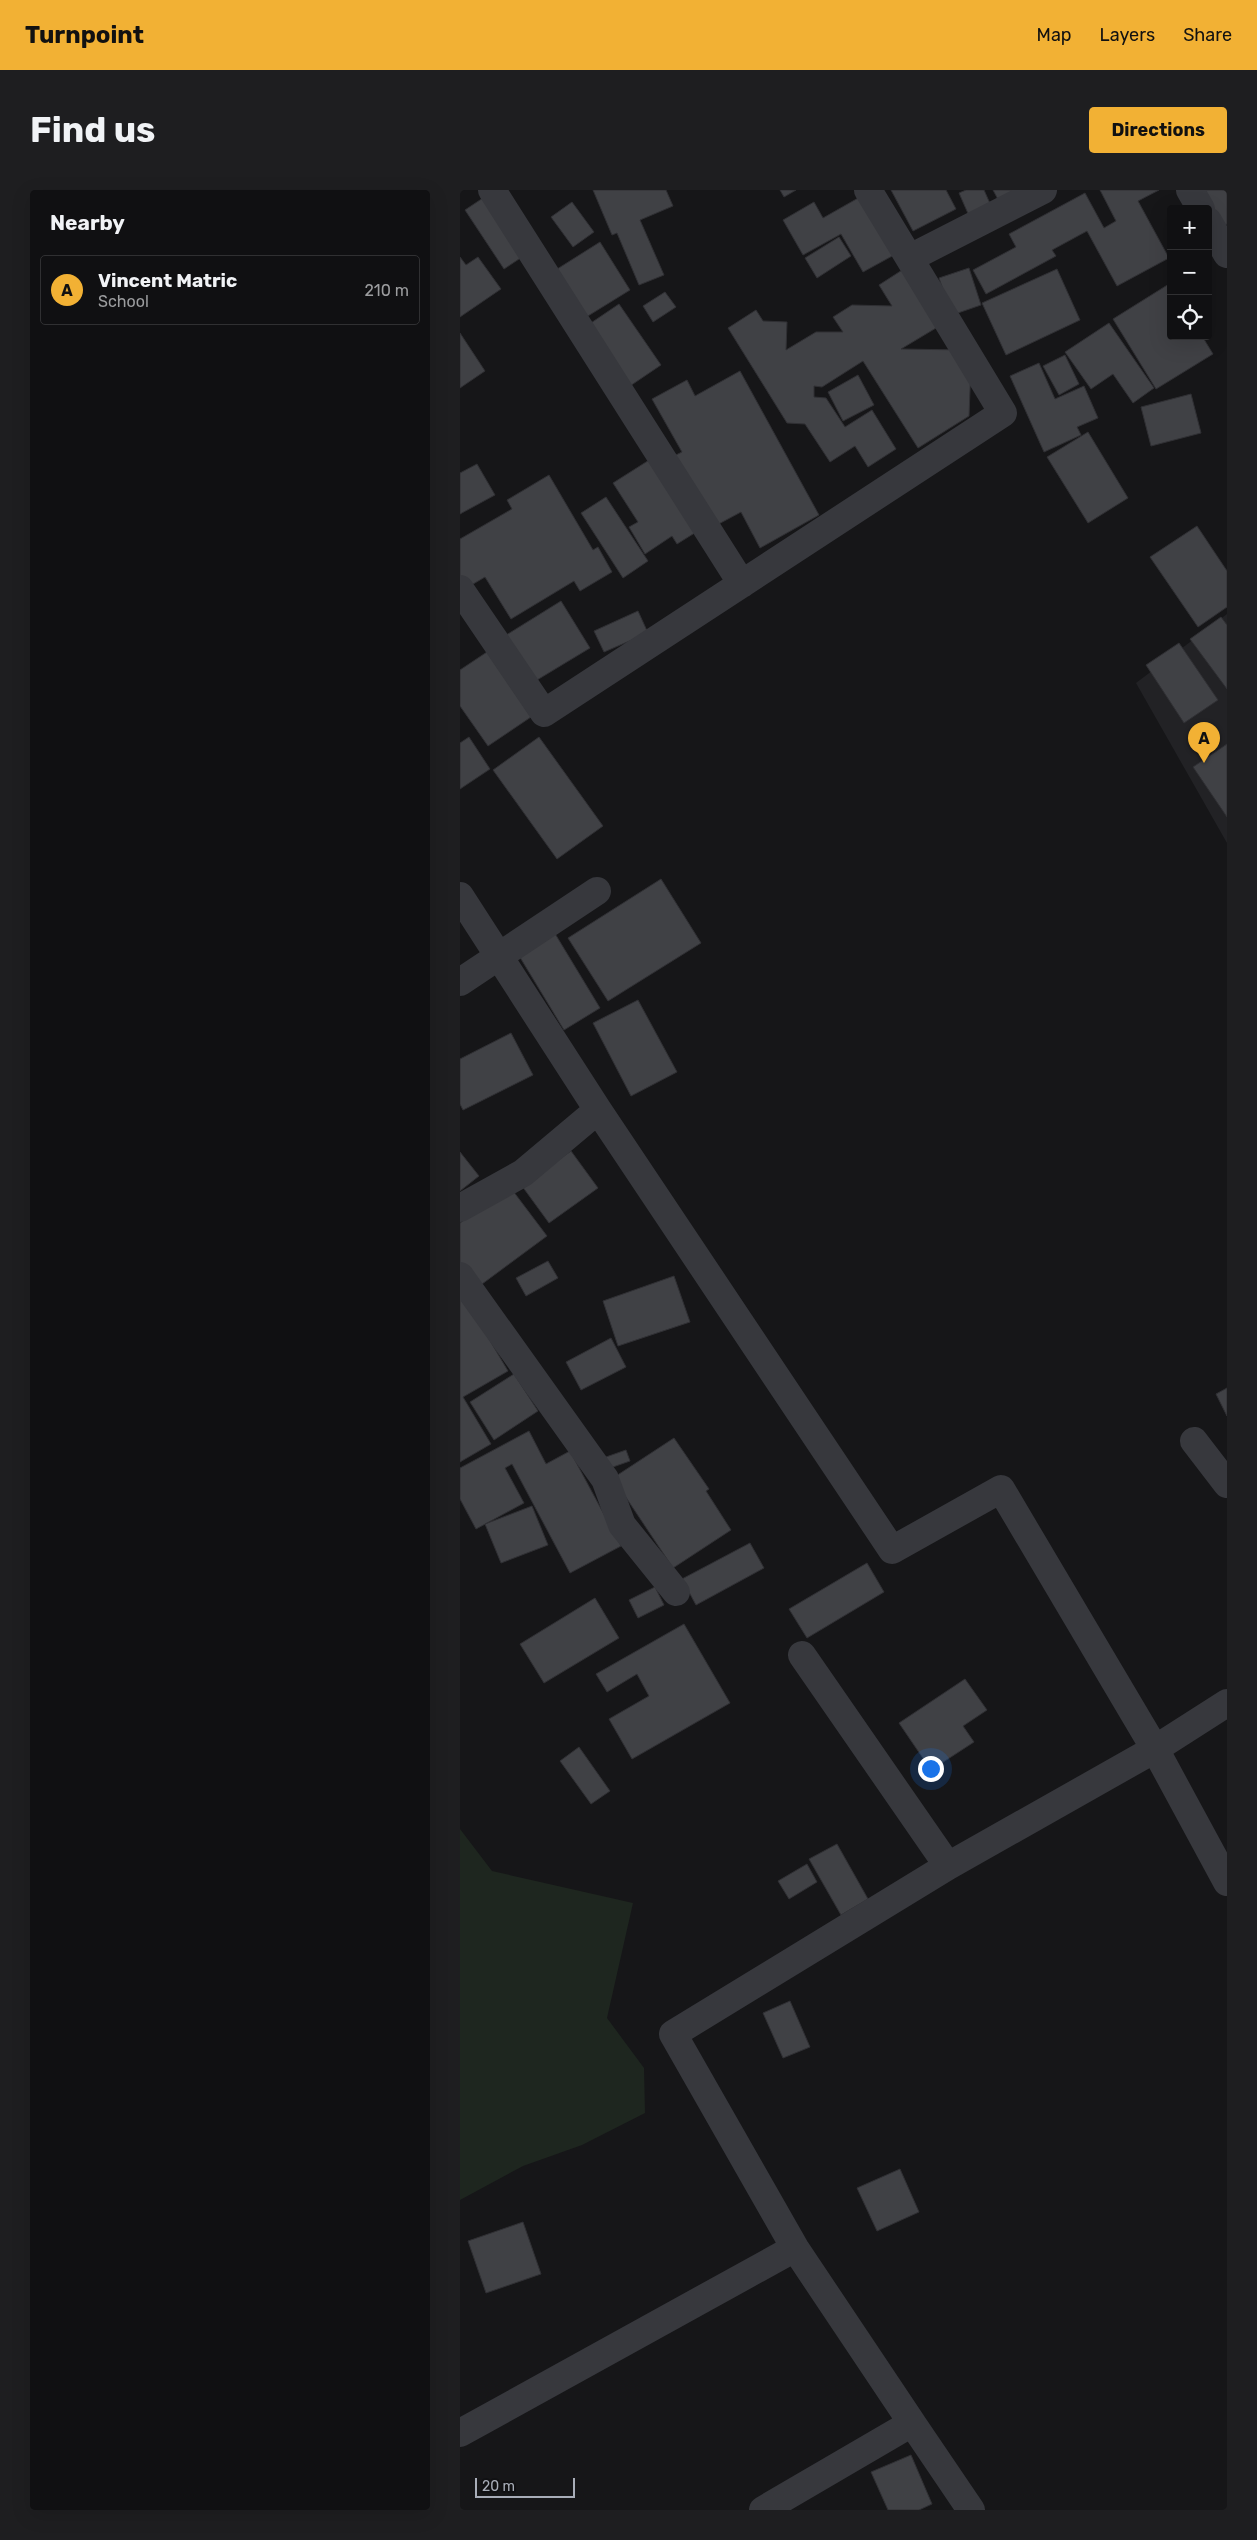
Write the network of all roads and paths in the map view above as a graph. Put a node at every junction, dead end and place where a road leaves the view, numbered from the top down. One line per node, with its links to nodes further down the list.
1 (492, 190): 9 (street)
2 (868, 190): 8 (street)
3 (1044, 190): 8 (street)
4 (1190, 190): 5 (street)
5 (1199, 205)
6 (1212, 228): 7 (street)
7 (1227, 254)
8 (910, 258): 9 (street)
9 (742, 584): 10 (street)
10 (460, 588)
11 (597, 891): 13 (street)
12 (460, 896): 13 (street)
13 (500, 956): 14 (street); 15 (street)
14 (460, 982)
15 (598, 1110): 16 (street); 23 (street)
16 (460, 1208)
17 (460, 1276): 20 (street)
18 (1194, 1441): 19 (street)
19 (1227, 1484)
20 (676, 1592)
21 (802, 1655): 24 (street)
22 (1227, 1703): 23 (street)
23 (1155, 1749): 24 (street); 25 (street)
24 (948, 1866): 26 (street)
25 (1227, 1882)
26 (795, 2248): 27 (street); 28 (street)
27 (912, 2423): 29 (street); 30 (street)
28 (460, 2433)
29 (763, 2510)
30 (971, 2510)

